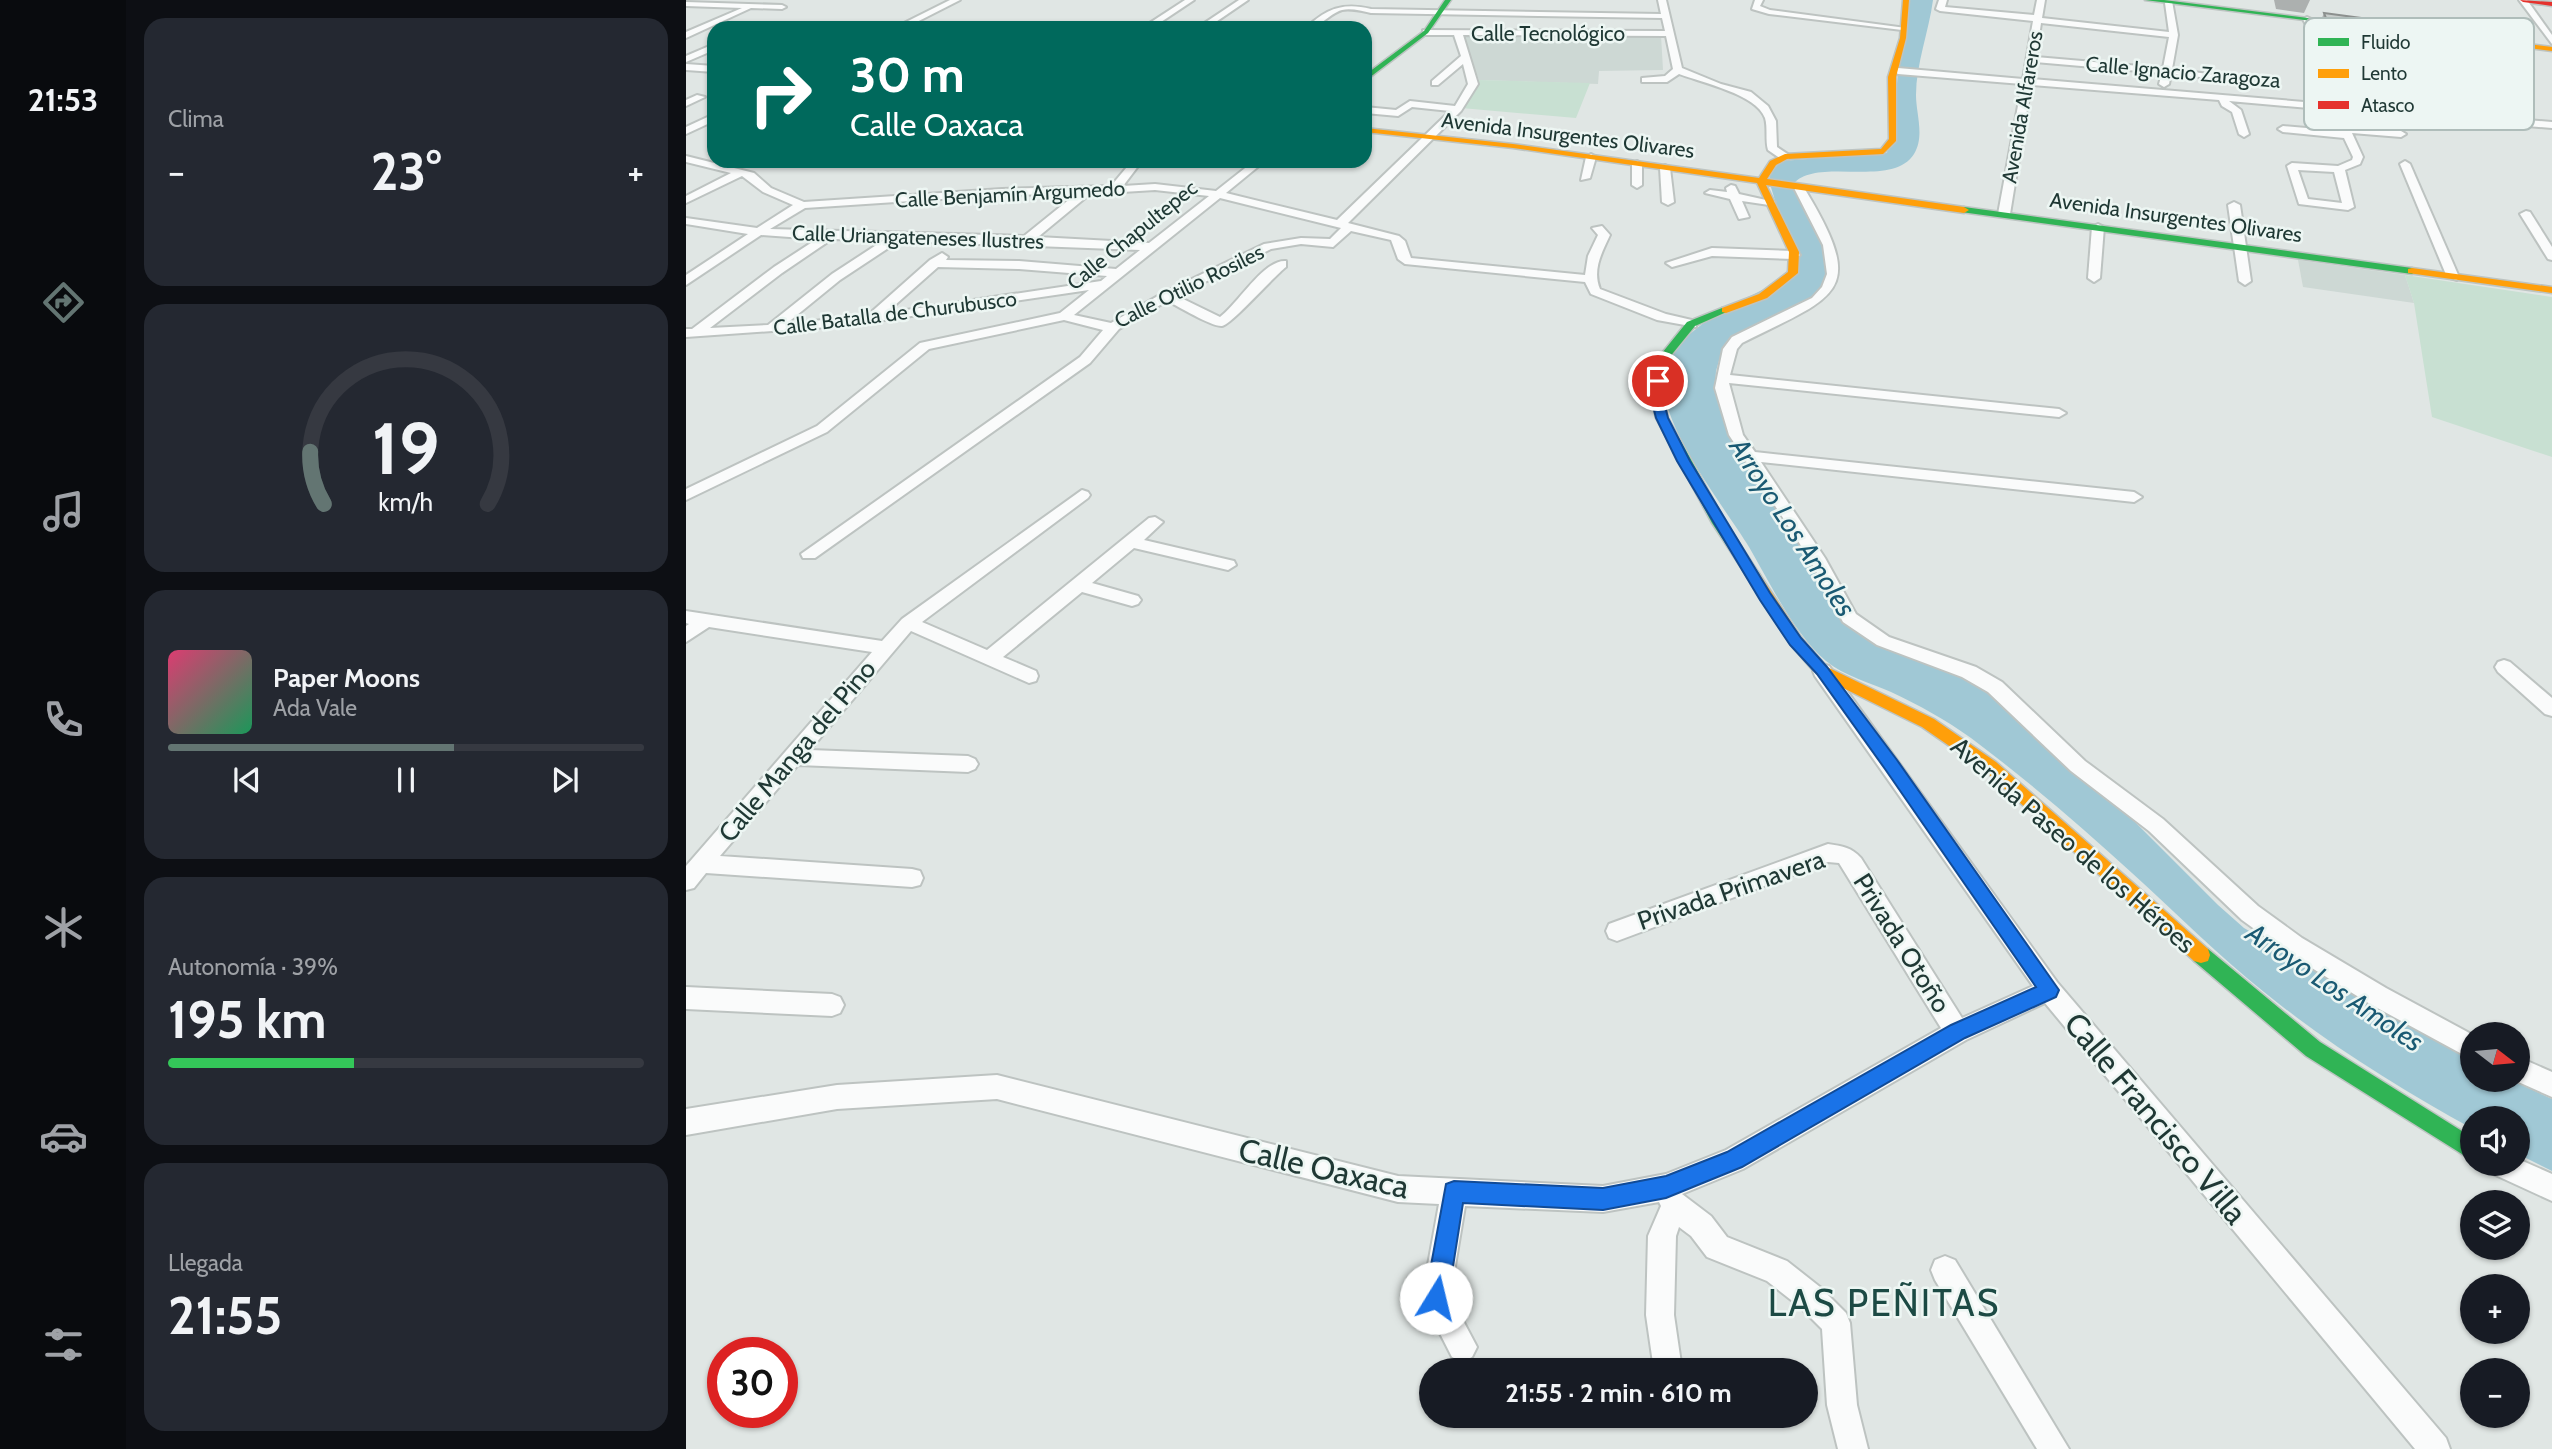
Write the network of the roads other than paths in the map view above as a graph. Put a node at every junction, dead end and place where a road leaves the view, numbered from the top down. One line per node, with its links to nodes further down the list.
1 (768, 0): 17 (street)
2 (956, 0): 26 (street)
3 (1190, 0): 27 (street)
4 (1244, 0): 28 (street)
5 (1662, 0): 21 (street)
6 (1759, 0): 32 (street)
7 (1906, 0): 32 (street)
8 (2041, 0): 23 (street, Avenida Alfareros)
9 (2148, 0): 11 (street)
10 (2523, 0): 15 (street); 39 (street)
11 (2169, 2): 16 (street); 38 (street)
12 (686, 4): 17 (street)
13 (1348, 4): 19 (street); 29 (street)
14 (1941, 4): 23 (street)
15 (2552, 4)
16 (2226, 5): 22 (street)
17 (753, 6): 18 (street); 25 (street)
18 (782, 7)
19 (1443, 7): 20 (street); 33 (street)
20 (1587, 11): 21 (street); 35 (street)
21 (1664, 16): 36 (street)
22 (2304, 18)
23 (2037, 19): 38 (street); 45 (street, Avenida Alfareros)
24 (696, 21): 30 (street)
25 (719, 21)
26 (912, 21)
27 (1157, 21)
28 (1212, 21)
29 (1321, 21)
30 (707, 22)
31 (707, 26): 37 (street)
32 (1902, 28): 49 (street)
33 (1426, 32): 34 (street, Calle Tecnológico); 51 (street)
34 (1458, 33): 35 (street, Calle Tecnológico); 43 (street)
35 (1578, 33): 36 (street, Calle Tecnológico)
36 (1671, 34): 48 (street)
37 (686, 35)
38 (2174, 35): 50 (street)
39 (2552, 41)
40 (2534, 47): 41 (street)
41 (2552, 49)
42 (707, 50): 44 (street)
43 (1465, 57): 55 (street); 61 (street)
44 (686, 59)
45 (2030, 59): 50 (street); 54 (street, Avenida Alfareros)
46 (686, 67): 47 (street)
47 (707, 68)
48 (1678, 70): 53 (street); 76 (street)
49 (1896, 71): 54 (street, Calle Ignacio Zaragoza); 76 (street)
50 (2167, 72): 52 (street); 56 (street)
51 (1372, 74)
52 (2210, 75)
53 (1645, 80)
54 (2028, 81): 56 (street, Calle Ignacio Zaragoza); 104 (street, Avenida Alfareros)
55 (1435, 83)
56 (2163, 92): 58 (street, Calle Ignacio Zaragoza)
57 (700, 96): 59 (street)
58 (2223, 97): 60 (street, Calle Ignacio Zaragoza); 71 (street)
59 (686, 103)
60 (2304, 104)
61 (1458, 109): 62 (street); 73 (street, Calle Otilio Rosiles)
62 (1372, 111)
63 (707, 120): 67 (street)
64 (2534, 123): 65 (street, Calle Ignacio Zaragoza)
65 (2552, 125)
66 (2304, 127): 74 (street)
67 (690, 129)
68 (2329, 130): 70 (street)
69 (1372, 131): 73 (street, Avenida Insurgentes Olivares)
70 (2348, 132): 72 (street); 87 (street)
71 (2244, 134)
72 (2401, 134)
73 (1429, 138): 75 (street, Avenida Insurgentes Olivares); 108 (street, Calle Otilio Rosiles)
74 (2288, 141)
75 (1591, 157): 80 (street, Avenida Insurgentes Olivares); 90 (street)
76 (1785, 157): 91 (street)
77 (686, 159): 78 (street, Calle Benjamín Argumedo)
78 (698, 161): 79 (street, Calle Benjamín Argumedo); 82 (street)
79 (707, 163)
80 (1637, 164): 86 (street, Avenida Insurgentes Olivares); 92 (street)
81 (2405, 164): 124 (street)
82 (686, 167)
83 (726, 168): 88 (street, Calle Benjamín Argumedo)
84 (1132, 168): 94 (street)
85 (1251, 168): 96 (street, Calle Chapultepec)
86 (1665, 168): 89 (street, Avenida Insurgentes Olivares); 100 (street)
87 (2339, 169): 87 (street)
88 (742, 172): 99 (street); 102 (street, Calle Benjamín Argumedo)
89 (1726, 177): 91 (street, Avenida Insurgentes Olivares); 98 (street)
90 (1586, 178)
91 (1763, 183): 93 (street, Avenida Insurgentes Olivares); 101 (street)
92 (1637, 185)
93 (1797, 188): 104 (street, Avenida Insurgentes Olivares); 138 (street)
94 (1115, 189): 95 (street, Calle Benjamín Argumedo); 96 (street, Calle Benjamín Argumedo)
95 (1087, 191): 102 (street, Calle Benjamín Argumedo); 115 (street)
96 (1218, 194): 108 (street, Calle Benjamín Argumedo); 117 (street, Calle Chapultepec)
97 (1710, 194): 98 (street)
98 (1735, 197): 101 (street); 106 (street)
99 (686, 200)
100 (1668, 202)
101 (1769, 202): 118 (street)
102 (803, 205): 111 (street)
103 (2234, 205): 116 (street)
104 (2004, 214): 109 (street, Avenida Insurgentes Olivares)
105 (2526, 214): 119 (street)
106 (1743, 217)
107 (686, 221): 111 (street, Calle Uriangateneses Ilustres)
108 (1345, 225): 126 (street, Calle Benjamín Argumedo); 131 (street, Calle Otilio Rosiles)
109 (2098, 227): 116 (street, Avenida Insurgentes Olivares); 125 (street)
110 (1598, 228): 126 (street)
111 (757, 232): 112 (street, Calle Uriangateneses Ilustres); 127 (street)
112 (829, 236): 113 (street, Calle Uriangateneses Ilustres); 137 (street)
113 (897, 237): 114 (street, Calle Uriangateneses Ilustres); 136 (street)
114 (964, 238): 115 (street, Calle Uriangateneses Ilustres); 120 (street)
115 (1027, 240): 117 (street, Calle Uriangateneses Ilustres)
116 (2239, 246): 124 (street, Avenida Insurgentes Olivares); 128 (street)
117 (1151, 247): 123 (street, Calle Chapultepec)
118 (1794, 256): 121 (street); 134 (street, Avenida Paseo de los Héroes)
119 (2552, 256)
120 (934, 263): 123 (street); 133 (street)
121 (1672, 263)
122 (1282, 264): 131 (street)
123 (1117, 274): 129 (street, Calle Chapultepec)
124 (2453, 276): 130 (street, Avenida Insurgentes Olivares)
125 (2094, 278)
126 (1590, 279): 134 (street)
127 (686, 281)
128 (2245, 281)
129 (1103, 284): 132 (street, Calle Chapultepec); 133 (street, Calle Batalla de Churubusco)
130 (2552, 290)
131 (1167, 296): 135 (street, Calle Otilio Rosiles)
132 (1064, 316): 135 (street, Calle Otilio Rosiles); 141 (street)
133 (873, 318): 136 (street, Calle Batalla de Churubusco)
134 (1691, 324): 157 (street, Avenida Paseo de los Héroes)
135 (1114, 326): 146 (street)
136 (770, 329): 137 (street, Calle Batalla de Churubusco)
137 (690, 333)
138 (1723, 378): 139 (street); 140 (street)
139 (2059, 413)
140 (1750, 456): 143 (street); 171 (street)
141 (686, 495)
142 (1082, 495): 152 (street, Calle Manga del Pino)
143 (2134, 497)
144 (1155, 522): 145 (street)
145 (1131, 542): 147 (street); 148 (street)
146 (809, 554)
147 (1228, 565)
148 (1079, 585): 149 (street); 155 (street)
149 (1132, 600)
150 (686, 617): 151 (street)
151 (705, 620): 153 (street); 154 (street)
152 (908, 623): 154 (street, Calle Manga del Pino); 155 (street)
153 (686, 636)
154 (885, 648): 160 (street, Calle Manga del Pino)
155 (989, 659): 158 (street)
156 (2504, 667): 159 (street)
157 (1822, 671): 167 (street, Calle Francisco Villa); 175 (street, Avenida Paseo de los Héroes)
158 (1029, 676)
159 (2552, 709)
160 (792, 757): 161 (street); 163 (street, Calle Manga del Pino)
161 (968, 764)
162 (1845, 855): 166 (street, Privada Primavera); 170 (street, Privada Otoño)
163 (701, 863): 164 (street); 165 (street, Calle Manga del Pino)
164 (912, 878)
165 (686, 881)
166 (1617, 931)
167 (2049, 990): 170 (street, Calle Oaxaca); 185 (street, Calle Francisco Villa)
168 (686, 998): 169 (street)
169 (832, 1005)
170 (1958, 1031): 179 (street, Calle Oaxaca)
171 (2460, 1041)
172 (2530, 1075): 173 (street)
173 (2552, 1086)
174 (686, 1122): 178 (street, Calle Oaxaca)
175 (2460, 1142)
176 (2526, 1176): 177 (street)
177 (2552, 1188)
178 (1454, 1192): 179 (street, Calle Oaxaca); 181 (street)
179 (1670, 1196): 182 (street); 183 (street)
180 (1945, 1270): 184 (street)
181 (1462, 1348)
182 (1665, 1358)
183 (1853, 1449)
184 (2054, 1449)
185 (2435, 1449)

